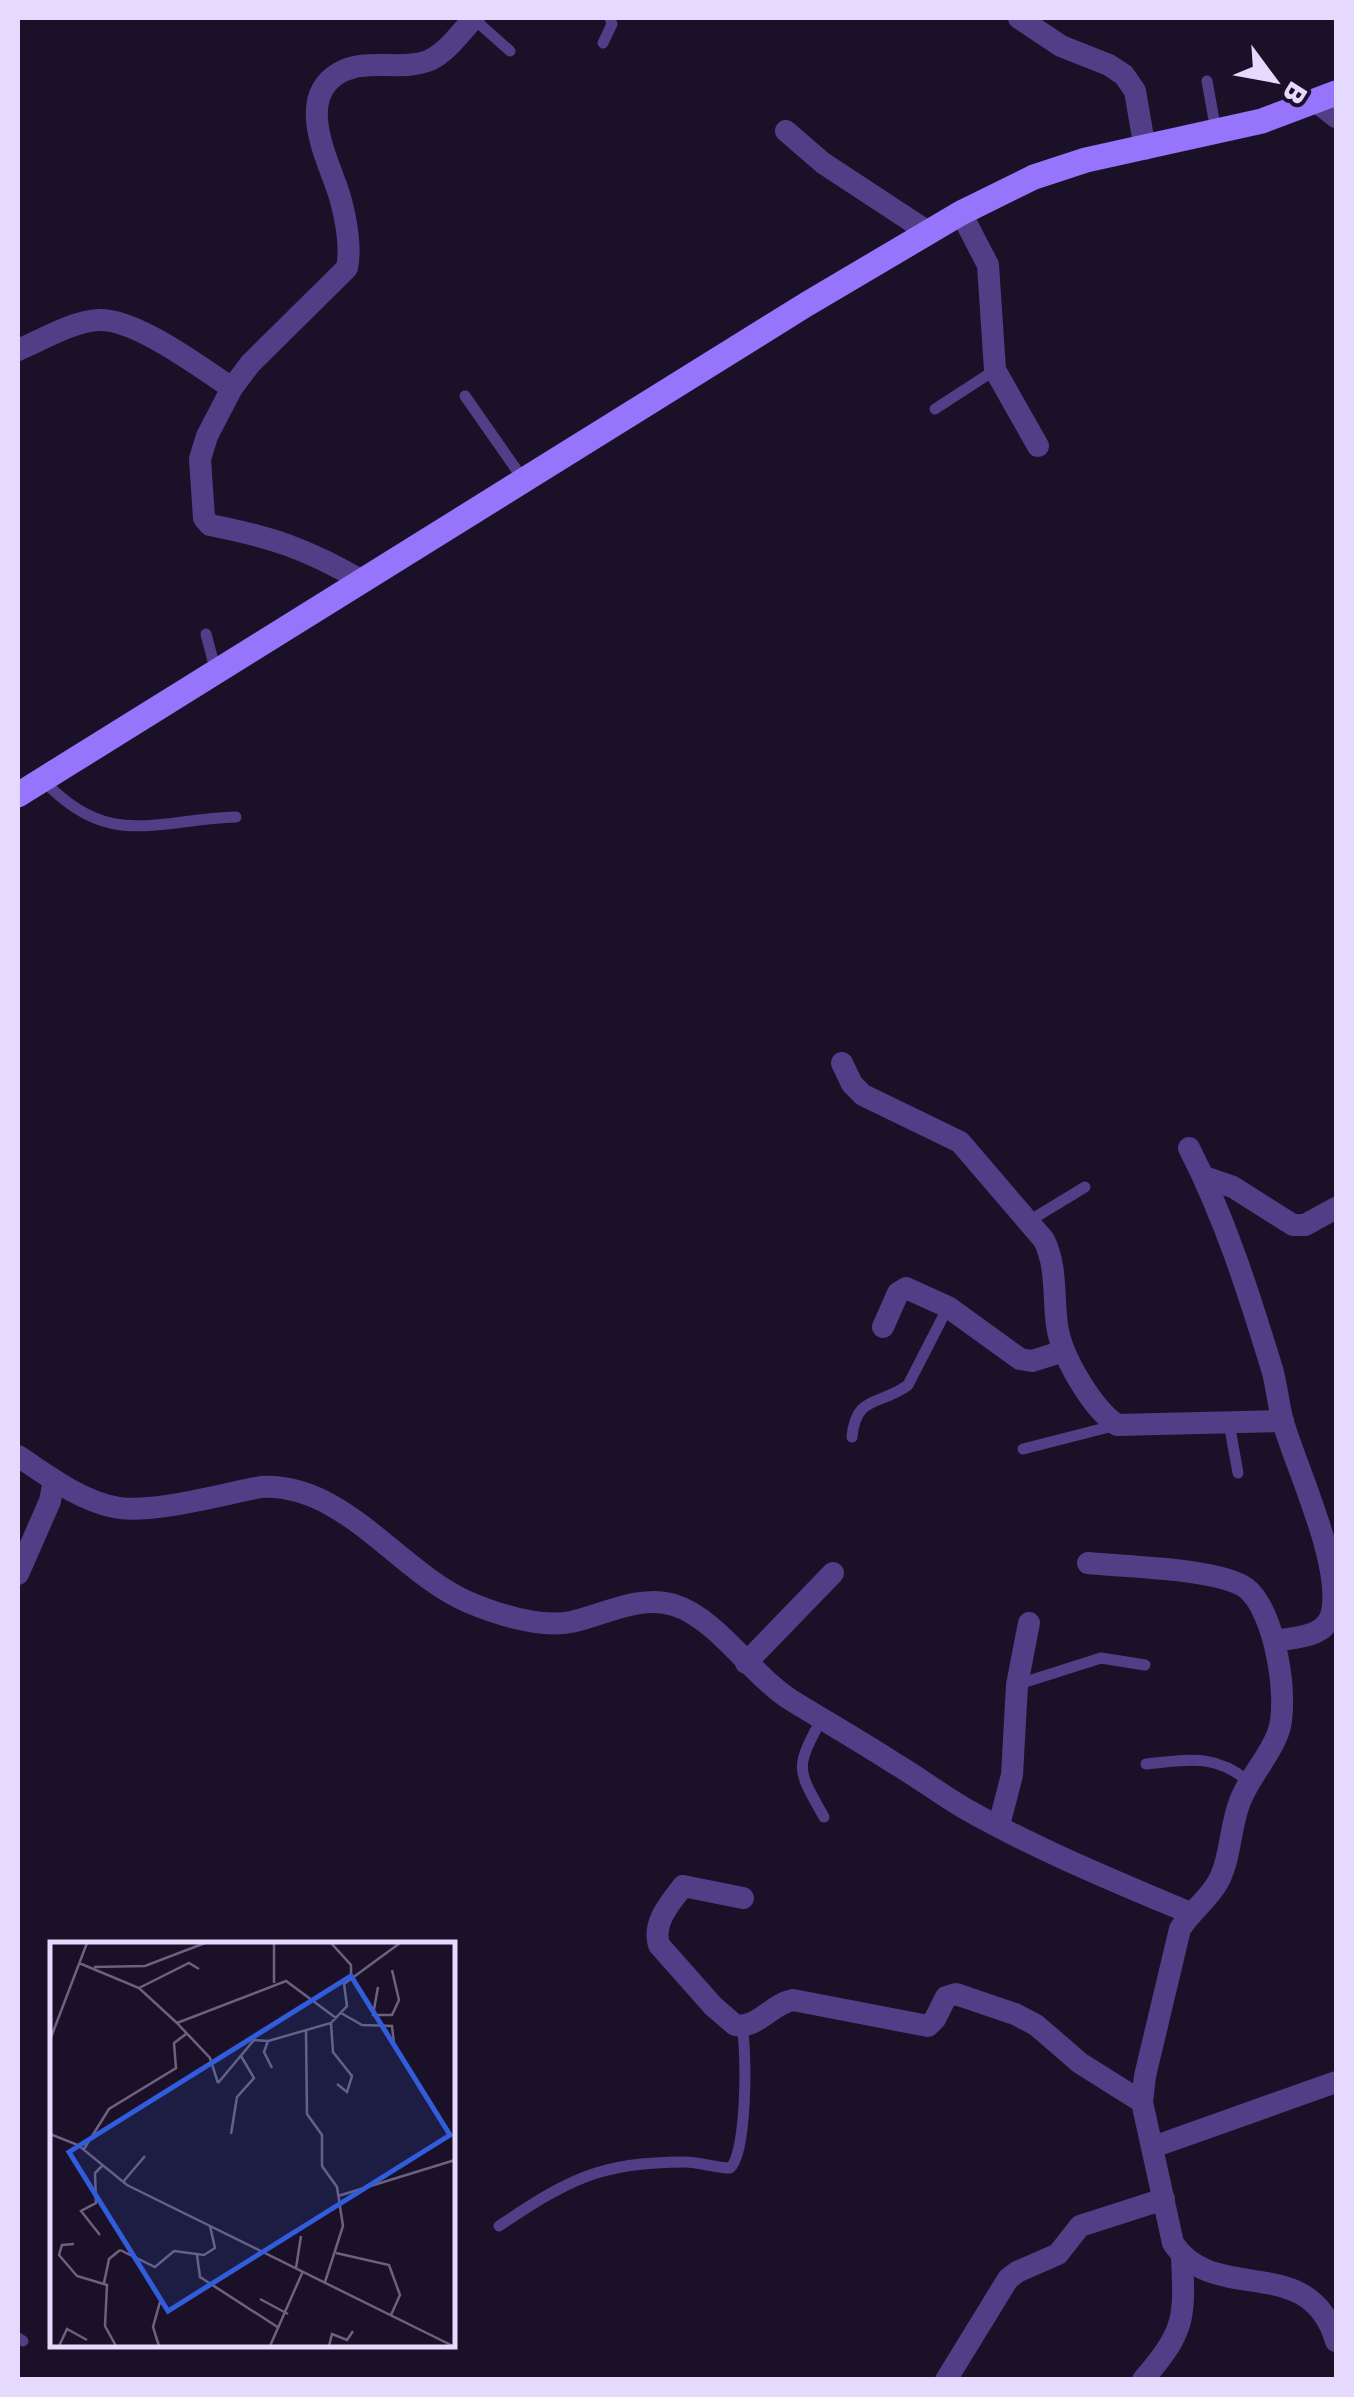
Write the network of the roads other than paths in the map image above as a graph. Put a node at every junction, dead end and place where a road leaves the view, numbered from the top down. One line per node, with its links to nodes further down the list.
1 (474, 18): 5 (lane); 15 (street)
2 (610, 18): 4 (lane)
3 (1027, 20): 10 (street)
4 (603, 44)
5 (510, 52)
6 (1206, 81): 9 (lane)
7 (1330, 104): 9 (street)
8 (786, 131): 12 (street)
9 (1216, 132): 10 (street)
10 (1145, 149): 11 (street)
11 (961, 214): 12 (street); 14 (street)
12 (928, 232): 19 (street)
13 (18, 350): 15 (street)
14 (996, 370): 17 (lane); 18 (street)
15 (232, 388): 20 (street)
16 (466, 396): 19 (lane)
17 (935, 409)
18 (1038, 446)
19 (524, 480): 20 (street)
20 (362, 581): 22 (street)
21 (206, 634): 22 (lane)
22 (216, 672): 23 (street)
23 (42, 779): 24 (street); 25 (lane)
24 (18, 795)
25 (236, 817)
26 (842, 1063): 31 (street)
27 (1189, 1148): 28 (street)
28 (1204, 1177): 30 (street); 35 (street)
29 (1085, 1187): 31 (lane)
30 (1336, 1208)
31 (1029, 1221): 34 (street)
32 (948, 1307): 33 (street); 34 (street); 38 (lane)
33 (884, 1327)
34 (1064, 1351): 37 (street)
35 (1282, 1421): 36 (street); 47 (street)
36 (1228, 1422): 37 (street); 41 (lane)
37 (1117, 1425): 39 (lane)
38 (852, 1436)
39 (1023, 1449)
40 (18, 1456): 42 (street)
41 (1238, 1473)
42 (54, 1480): 45 (street); 48 (street)
43 (1088, 1563): 47 (street)
44 (833, 1573): 48 (street)
45 (18, 1574)
46 (1029, 1622): 50 (street)
47 (1275, 1641): 53 (street)
48 (746, 1663): 51 (street)
49 (1145, 1665): 50 (lane)
50 (1017, 1685): 55 (street)
51 (822, 1718): 54 (lane); 55 (street)
52 (1146, 1764): 53 (lane)
53 (1248, 1782): 57 (street)
54 (824, 1816)
55 (999, 1825): 57 (street)
56 (743, 1898): 58 (street)
57 (1190, 1912): 60 (street)
58 (742, 2027): 60 (street); 63 (lane)
59 (1336, 2082): 61 (street)
60 (1142, 2102): 61 (street)
61 (1153, 2147): 62 (street)
62 (1164, 2199): 64 (street); 66 (street)
63 (498, 2226)
64 (1182, 2257): 65 (street); 67 (street)
65 (1336, 2341)
66 (946, 2380)
67 (1143, 2380)

